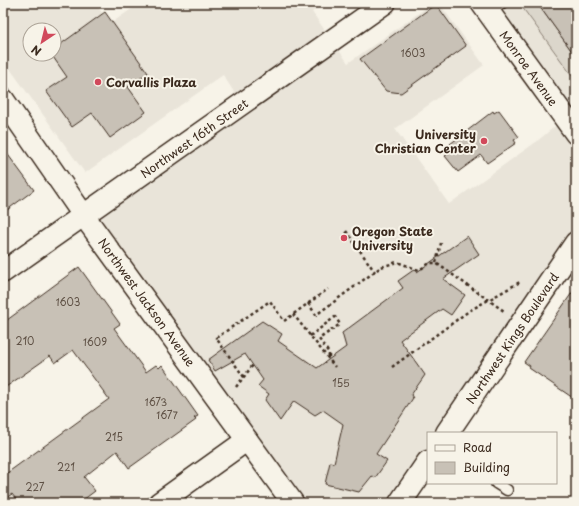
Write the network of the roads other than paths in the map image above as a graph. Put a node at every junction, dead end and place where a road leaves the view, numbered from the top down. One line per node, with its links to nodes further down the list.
1 (385, 3): 5 (street, Northwest 16th Street)
2 (491, 6): 4 (street, Monroe Avenue)
3 (3, 99): 5 (street, Northwest Jackson Avenue)
4 (576, 133)
5 (84, 216): 7 (street, Northwest 16th Street); 9 (street, Northwest Jackson Avenue)
6 (576, 243): 8 (street, Northwest Kings Boulevard)
7 (3, 272)
8 (448, 432)
9 (247, 440): 13 (street); 14 (street, Northwest Jackson Avenue)
10 (427, 463): 15 (street)
11 (498, 484): 12 (lane)
12 (507, 490)
13 (159, 503)
14 (293, 503)
15 (400, 503)

